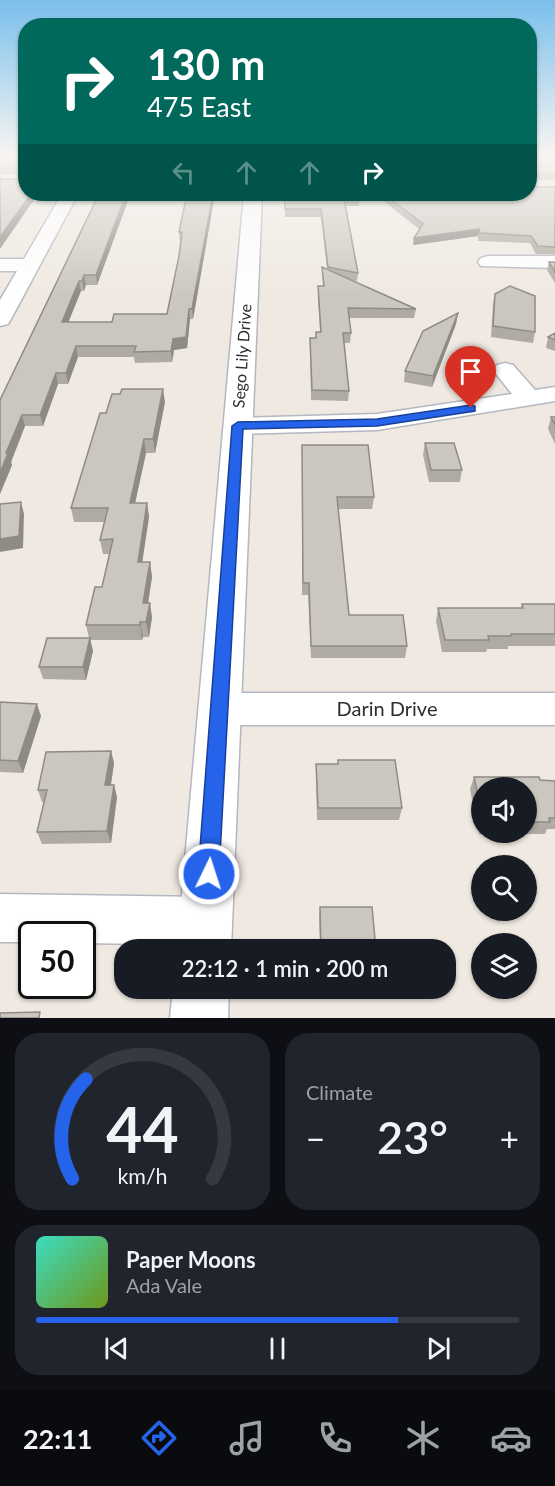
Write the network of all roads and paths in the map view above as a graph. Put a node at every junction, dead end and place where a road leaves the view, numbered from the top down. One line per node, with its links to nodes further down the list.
1 (65, 204): 6 (street)
2 (252, 204): 11 (main road, Sego Lily Drive)
3 (488, 262): 4 (street)
4 (555, 262)
5 (0, 265): 6 (street)
6 (30, 265): 7 (street)
7 (0, 319)
8 (505, 370): 10 (street)
9 (555, 394): 10 (street)
10 (529, 398): 11 (street)
11 (238, 426): 12 (main road, Sego Lily Drive)
12 (219, 709): 13 (street, Darin Drive); 15 (main road, Sego Lily Drive)
13 (555, 709)
14 (0, 918): 15 (street)
15 (205, 935)
16 (200, 999): 17 (main road)
17 (199, 1018)

